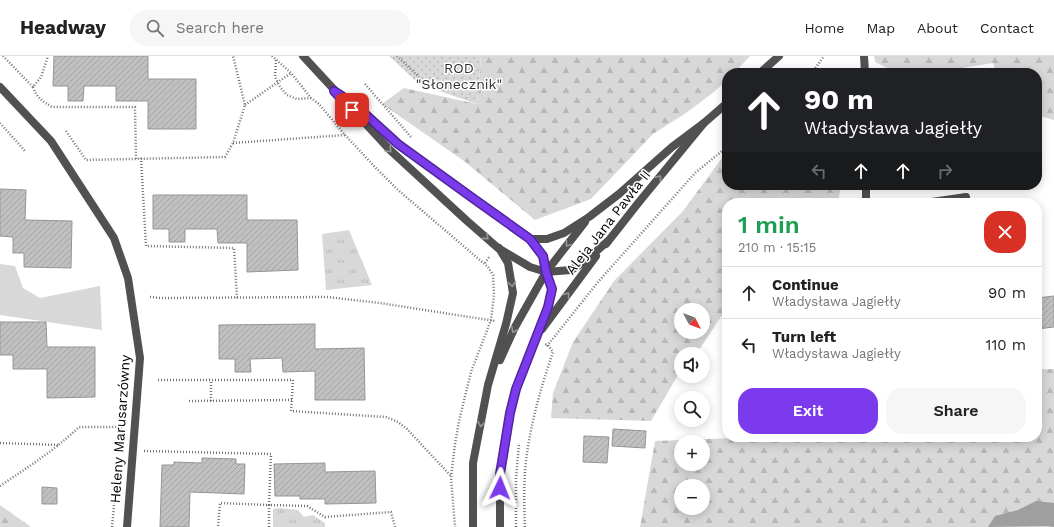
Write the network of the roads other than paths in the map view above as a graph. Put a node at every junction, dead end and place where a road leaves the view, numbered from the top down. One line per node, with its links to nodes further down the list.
1 (303, 56): 7 (street)
2 (779, 56): 4 (street)
3 (864, 56): 5 (street)
4 (766, 68)
5 (865, 68)
6 (0, 87): 19 (street, Heleny Marusarzówny)
7 (334, 91): 13 (street); 15 (street, one-way to 15)
8 (722, 107): 9 (street, Aleja Jana Pawła II)
9 (704, 123): 12 (street, Aleja Jana Pawła II); 14 (street, Aleja Jana Pawła II, one-way to 9)
10 (966, 197): 11 (street)
11 (959, 198)
12 (589, 217): 13 (street, Aleja Jana Pawła II); 16 (street, Aleja Jana Pawła II, one-way to 16)
13 (530, 239): 16 (street)
14 (608, 241): 16 (street); 17 (street, Aleja Jana Pawła II, one-way to 14)
15 (498, 248): 16 (street); 18 (street, Aleja Jana Pawła II, one-way to 18)
16 (546, 272): 17 (street, Aleja Jana Pawła II); 18 (street, Aleja Jana Pawła II, one-way to 18)
17 (535, 338): 21 (street, Aleja Jana Pawła II)
18 (488, 385): 20 (street, Aleja Jana Pawła II, one-way to 20)
19 (127, 527)
20 (473, 527)
21 (500, 527)

